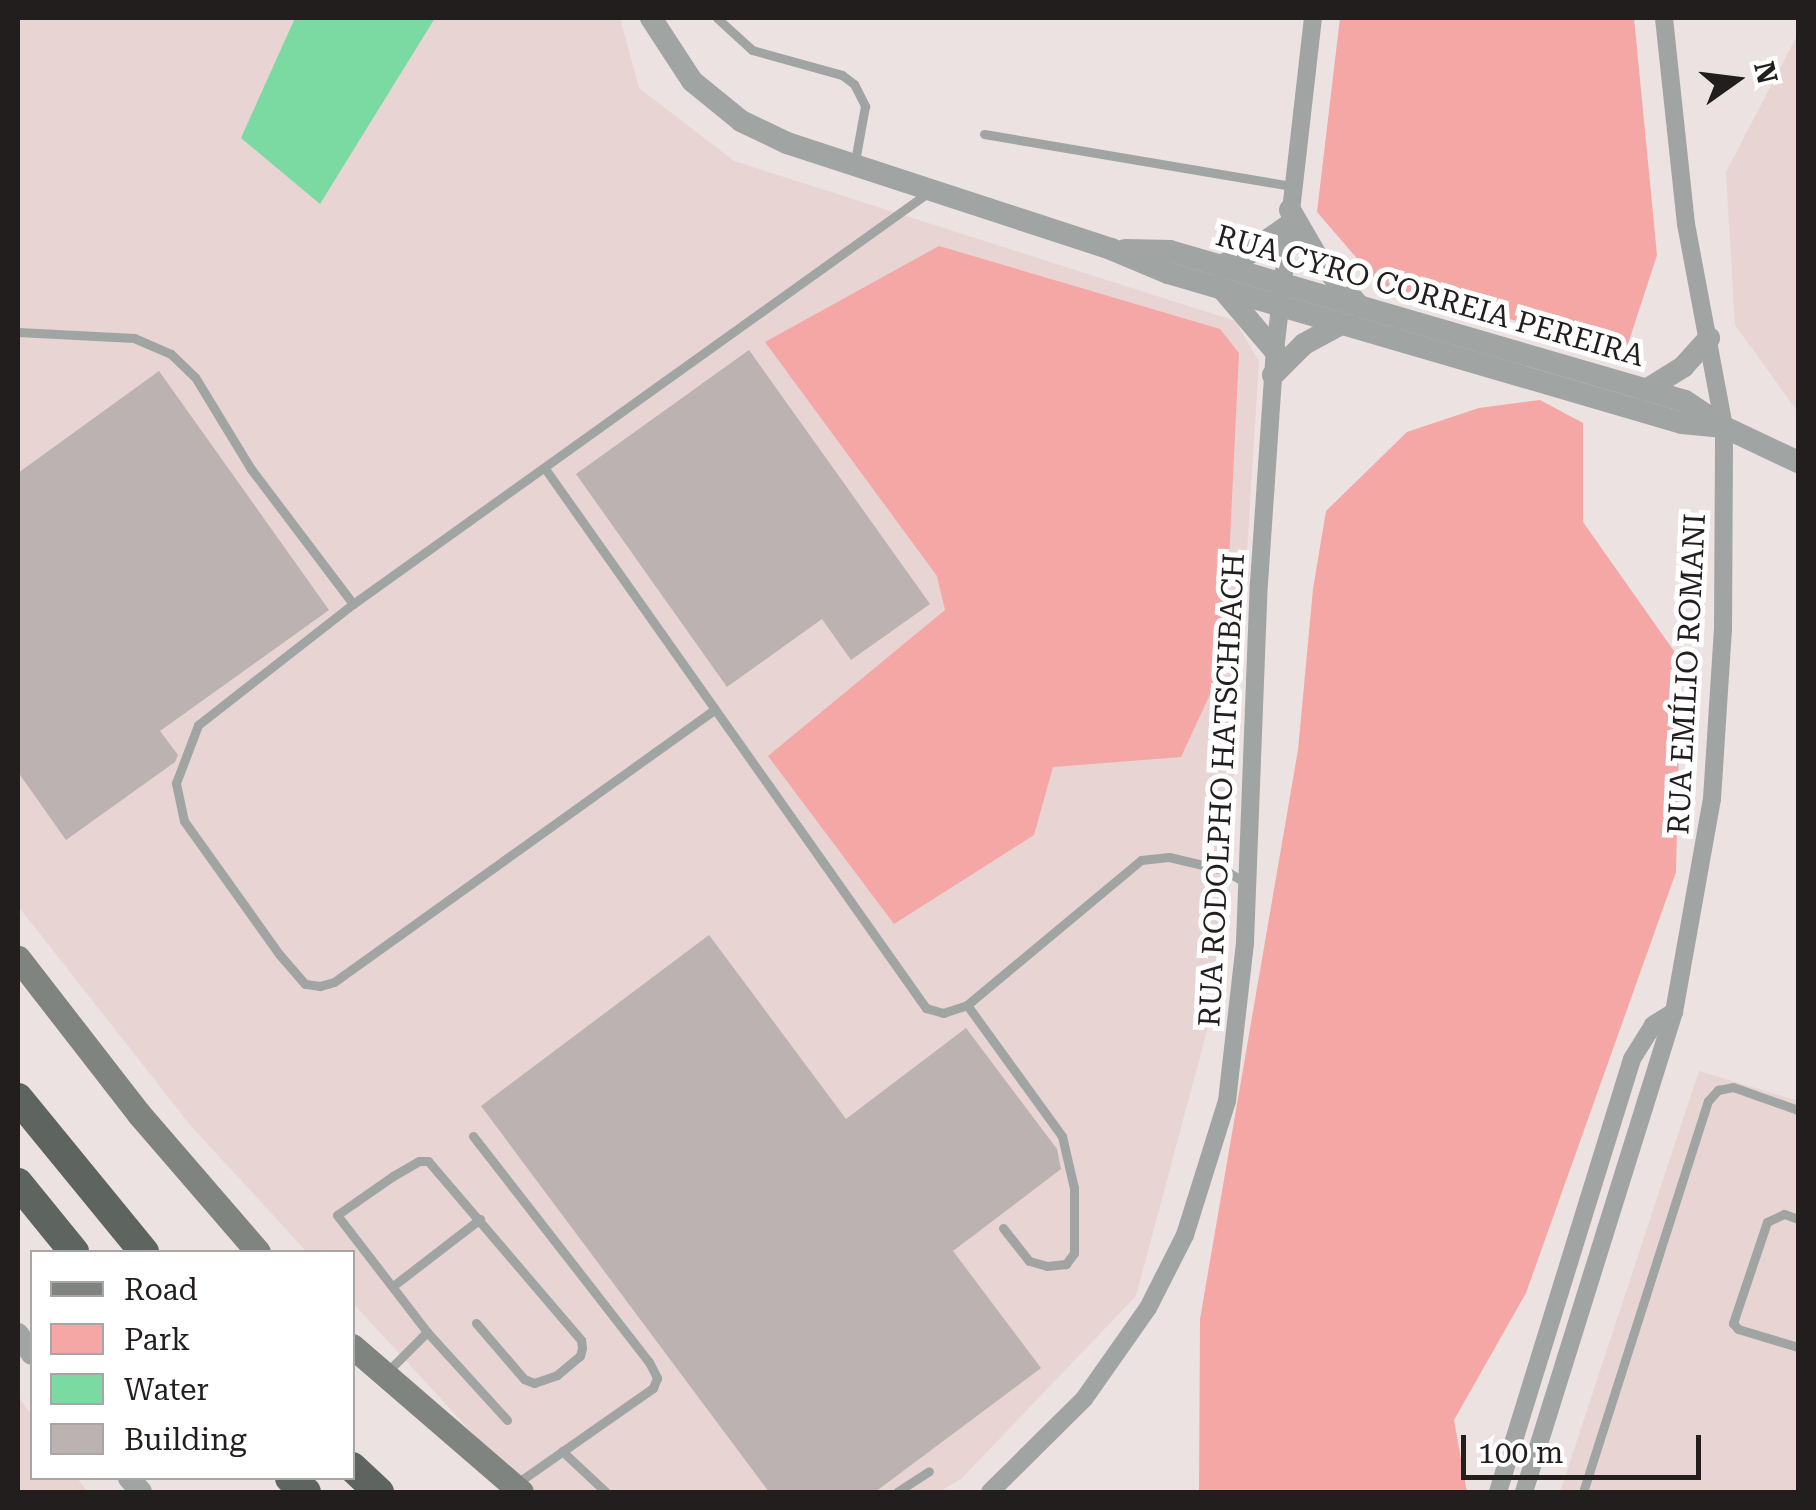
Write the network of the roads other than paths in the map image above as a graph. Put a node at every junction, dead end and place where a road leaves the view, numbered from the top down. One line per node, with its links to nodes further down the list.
1 (651, 18): 6 (street, RUA CYRO CORREIA PEREIRA)
2 (716, 18): 6 (lane)
3 (1313, 18): 8 (street, RUA RODOLPHO HATSCHBACH)
4 (1664, 18): 14 (street, RUA EMÍLIO ROMANI)
5 (984, 134): 8 (lane)
6 (854, 165): 7 (street, RUA CYRO CORREIA PEREIRA)
7 (931, 190): 9 (street, RUA CYRO CORREIA PEREIRA); 19 (lane)
8 (1291, 207): 9 (street); 10 (street, RUA RODOLPHO HATSCHBACH); 11 (street)
9 (1221, 277): 10 (street, RUA CYRO CORREIA PEREIRA); 15 (street)
10 (1280, 295): 11 (street, RUA CYRO CORREIA PEREIRA); 12 (street, RUA CYRO CORREIA PEREIRA); 15 (street, RUA RODOLPHO HATSCHBACH)
11 (1359, 306): 16 (street, RUA CYRO CORREIA PEREIRA)
12 (1341, 324): 15 (street); 17 (street, RUA CYRO CORREIA PEREIRA)
13 (18, 332): 20 (lane)
14 (1709, 338): 16 (street); 17 (street, RUA EMÍLIO ROMANI)
15 (1274, 363): 22 (street, RUA RODOLPHO HATSCHBACH)
16 (1646, 390): 17 (street, RUA CYRO CORREIA PEREIRA)
17 (1724, 427): 18 (street, RUA CYRO CORREIA PEREIRA); 25 (street, RUA EMÍLIO ROMANI)
18 (1798, 462)
19 (546, 470): 20 (lane); 21 (lane)
20 (353, 604): 21 (lane)
21 (714, 710): 24 (lane)
22 (1248, 884): 24 (lane); 51 (street, RUA RODOLPHO HATSCHBACH)
23 (18, 958): 35 (main road)
24 (967, 1005): 32 (lane)
25 (1674, 1012): 52 (street); 53 (street, RUA EMÍLIO ROMANI)
26 (18, 1098): 34 (highway)
27 (1798, 1110): 47 (lane)
28 (473, 1136): 43 (lane)
29 (18, 1183): 33 (highway)
30 (1798, 1219): 39 (lane)
31 (480, 1220): 36 (lane); 36 (lane); 37 (lane)
32 (1003, 1228)
33 (72, 1250)
34 (142, 1250)
35 (256, 1250)
36 (393, 1286): 38 (lane)
37 (476, 1323)
38 (427, 1332): 41 (lane); 42 (lane)
39 (1798, 1347)
40 (355, 1349): 41 (main road)
41 (384, 1375): 46 (main road)
42 (507, 1420)
43 (562, 1451): 46 (lane); 49 (lane)
44 (355, 1470): 48 (highway)
45 (929, 1471): 50 (lane)
46 (517, 1489)
47 (1584, 1491): 54 (lane)
48 (379, 1492)
49 (606, 1492)
50 (897, 1492)
51 (991, 1492)
52 (1498, 1492)
53 (1524, 1492)
54 (1596, 1492)

